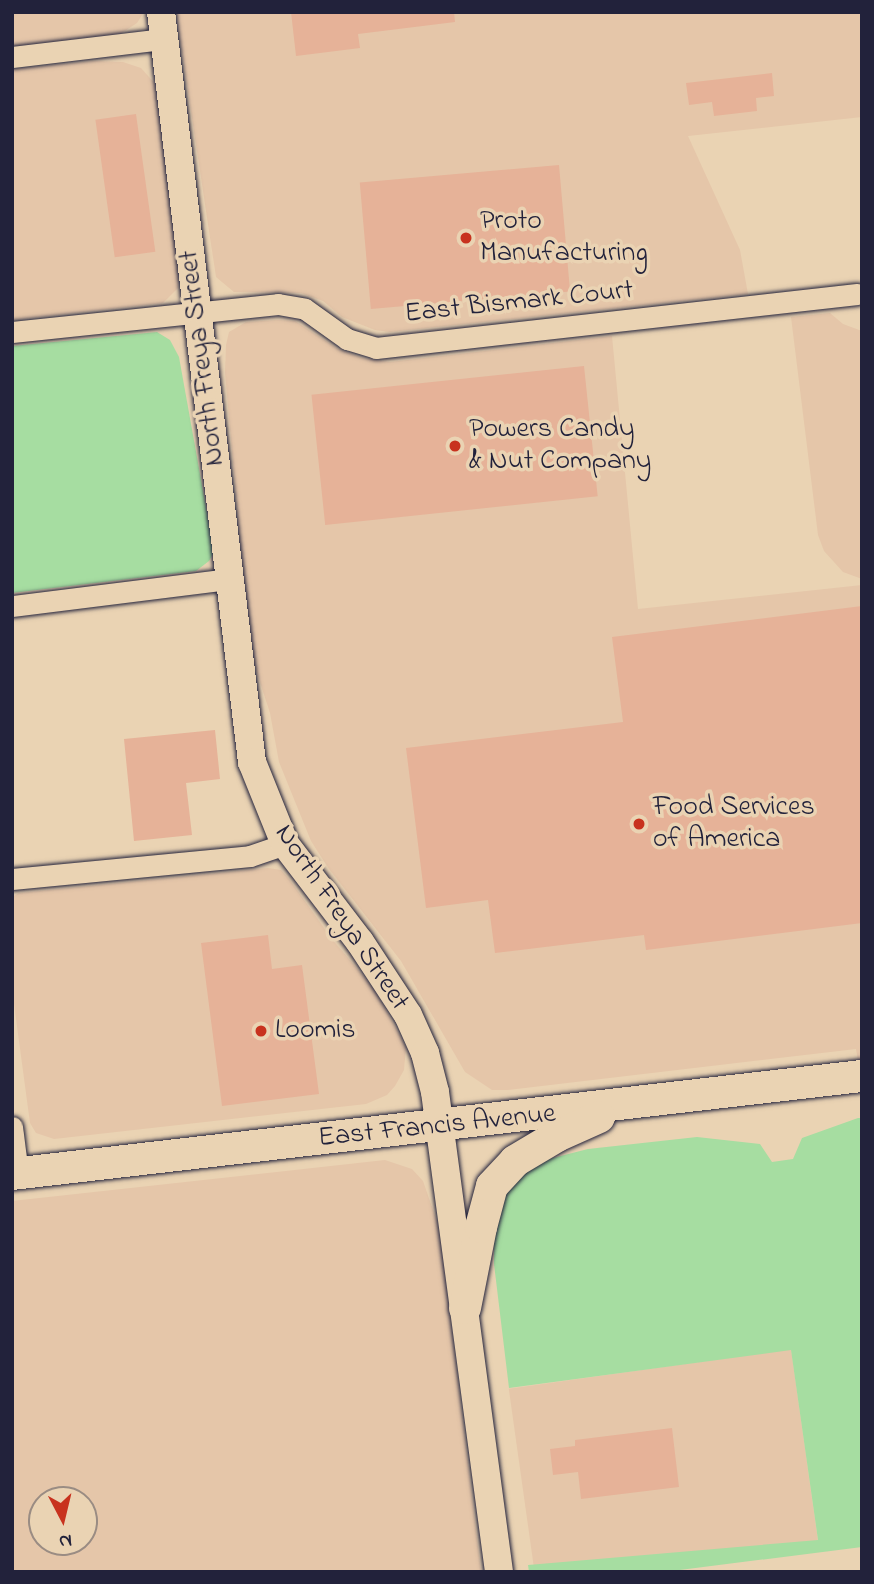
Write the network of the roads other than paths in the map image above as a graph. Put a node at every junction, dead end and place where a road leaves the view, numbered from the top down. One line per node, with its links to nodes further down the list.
1 (162, 26): 2 (street); 4 (street, North Freya Street)
2 (12, 57)
3 (858, 294): 4 (street, East Bismark Court)
4 (198, 312): 5 (street, East Bismark Court); 6 (street, North Freya Street)
5 (12, 332)
6 (229, 579): 7 (street); 8 (street, North Freya Street)
7 (12, 606)
8 (285, 844): 9 (street); 12 (street, North Freya Street)
9 (12, 879)
10 (862, 1076): 11 (main road, East Francis Avenue)
11 (626, 1105): 12 (main road, East Francis Avenue); 15 (main road)
12 (440, 1126): 14 (main road, East Francis Avenue); 15 (street, North Freya Street)
13 (12, 1127): 14 (street)
14 (15, 1174)
15 (465, 1308): 16 (street, North Freya Street)
16 (499, 1572)

